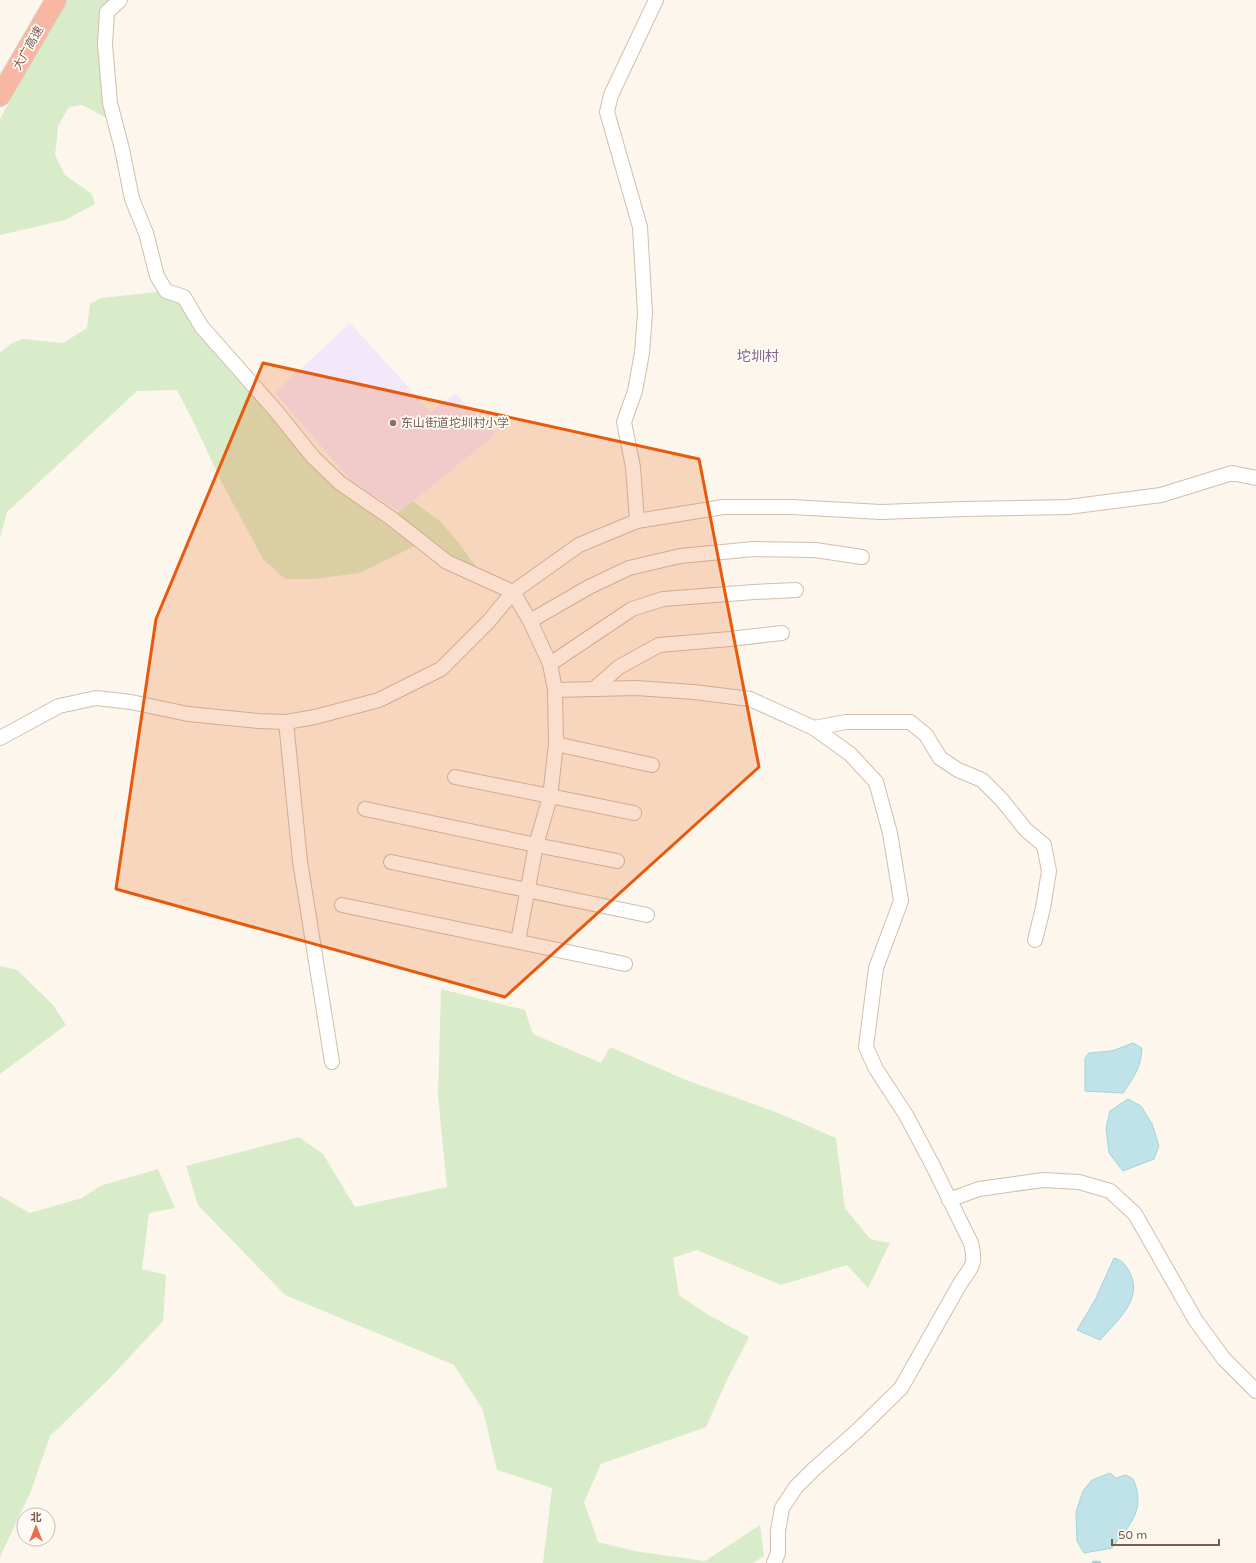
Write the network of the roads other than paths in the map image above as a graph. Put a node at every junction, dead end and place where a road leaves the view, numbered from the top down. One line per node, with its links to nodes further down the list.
1 (40, 0): 5 (highway, 大广高速)
2 (56, 0): 6 (highway, 大广高速)
3 (120, 0): 11 (street)
4 (656, 0): 8 (street)
5 (0, 69)
6 (0, 96)
7 (1256, 478): 8 (street)
8 (637, 521): 11 (street)
9 (862, 556): 12 (street)
10 (796, 590): 14 (street)
11 (513, 592): 12 (street); 17 (street)
12 (530, 621): 14 (street)
13 (782, 633): 15 (street)
14 (550, 664): 16 (street)
15 (594, 689): 16 (street); 18 (street)
16 (555, 690): 20 (street)
17 (286, 722): 19 (street); 35 (street)
18 (814, 728): 32 (street); 36 (street)
19 (0, 738)
20 (556, 744): 21 (street); 23 (street)
21 (652, 765)
22 (455, 776): 23 (street)
23 (550, 796): 25 (street); 26 (street)
24 (365, 809): 26 (street)
25 (634, 813)
26 (536, 845): 27 (street); 29 (street)
27 (617, 861)
28 (390, 862): 29 (street)
29 (528, 890): 31 (street); 33 (street)
30 (342, 905): 33 (street)
31 (647, 915)
32 (1035, 940)
33 (518, 941): 34 (street)
34 (625, 964)
35 (332, 1062)
36 (949, 1200): 37 (street); 38 (street)
37 (1256, 1391)
38 (774, 1563)

